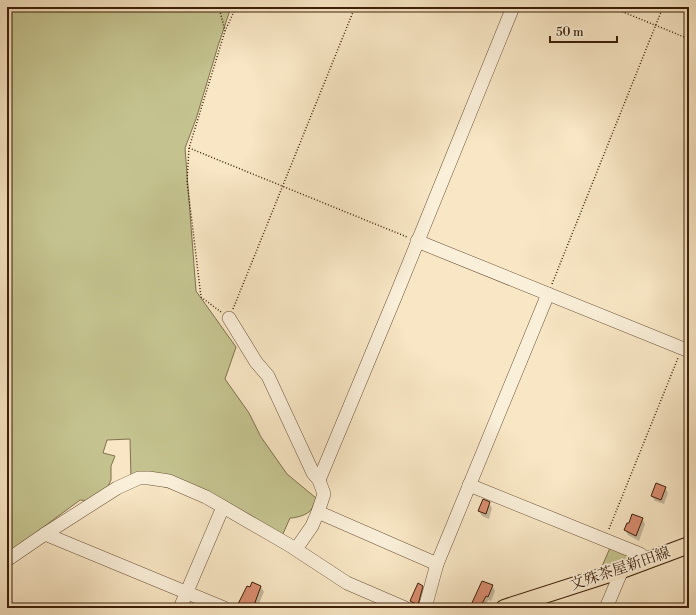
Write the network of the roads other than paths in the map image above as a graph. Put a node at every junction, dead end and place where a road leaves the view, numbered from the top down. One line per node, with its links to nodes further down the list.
1 (513, 7): 2 (street)
2 (417, 241): 3 (street); 6 (street)
3 (548, 294): 5 (street); 7 (street)
4 (229, 318): 6 (street)
5 (686, 349)
6 (319, 480): 9 (street)
7 (469, 485): 14 (street); 15 (street)
8 (222, 507): 10 (street); 12 (street); 17 (street)
9 (318, 512): 12 (street); 15 (street)
10 (45, 534): 13 (street); 17 (street)
11 (689, 544): 14 (main road, 文殊茶屋新田線)
12 (296, 549): 20 (street)
13 (7, 560)
14 (648, 560): 16 (main road, 文殊茶屋新田線)
15 (437, 564): 21 (street)
16 (622, 570): 22 (main road, 文殊茶屋新田線); 23 (street)
17 (187, 592): 18 (street); 19 (street)
18 (180, 608)
19 (224, 608)
20 (405, 608)
21 (425, 608)
22 (504, 608)
23 (606, 608)

